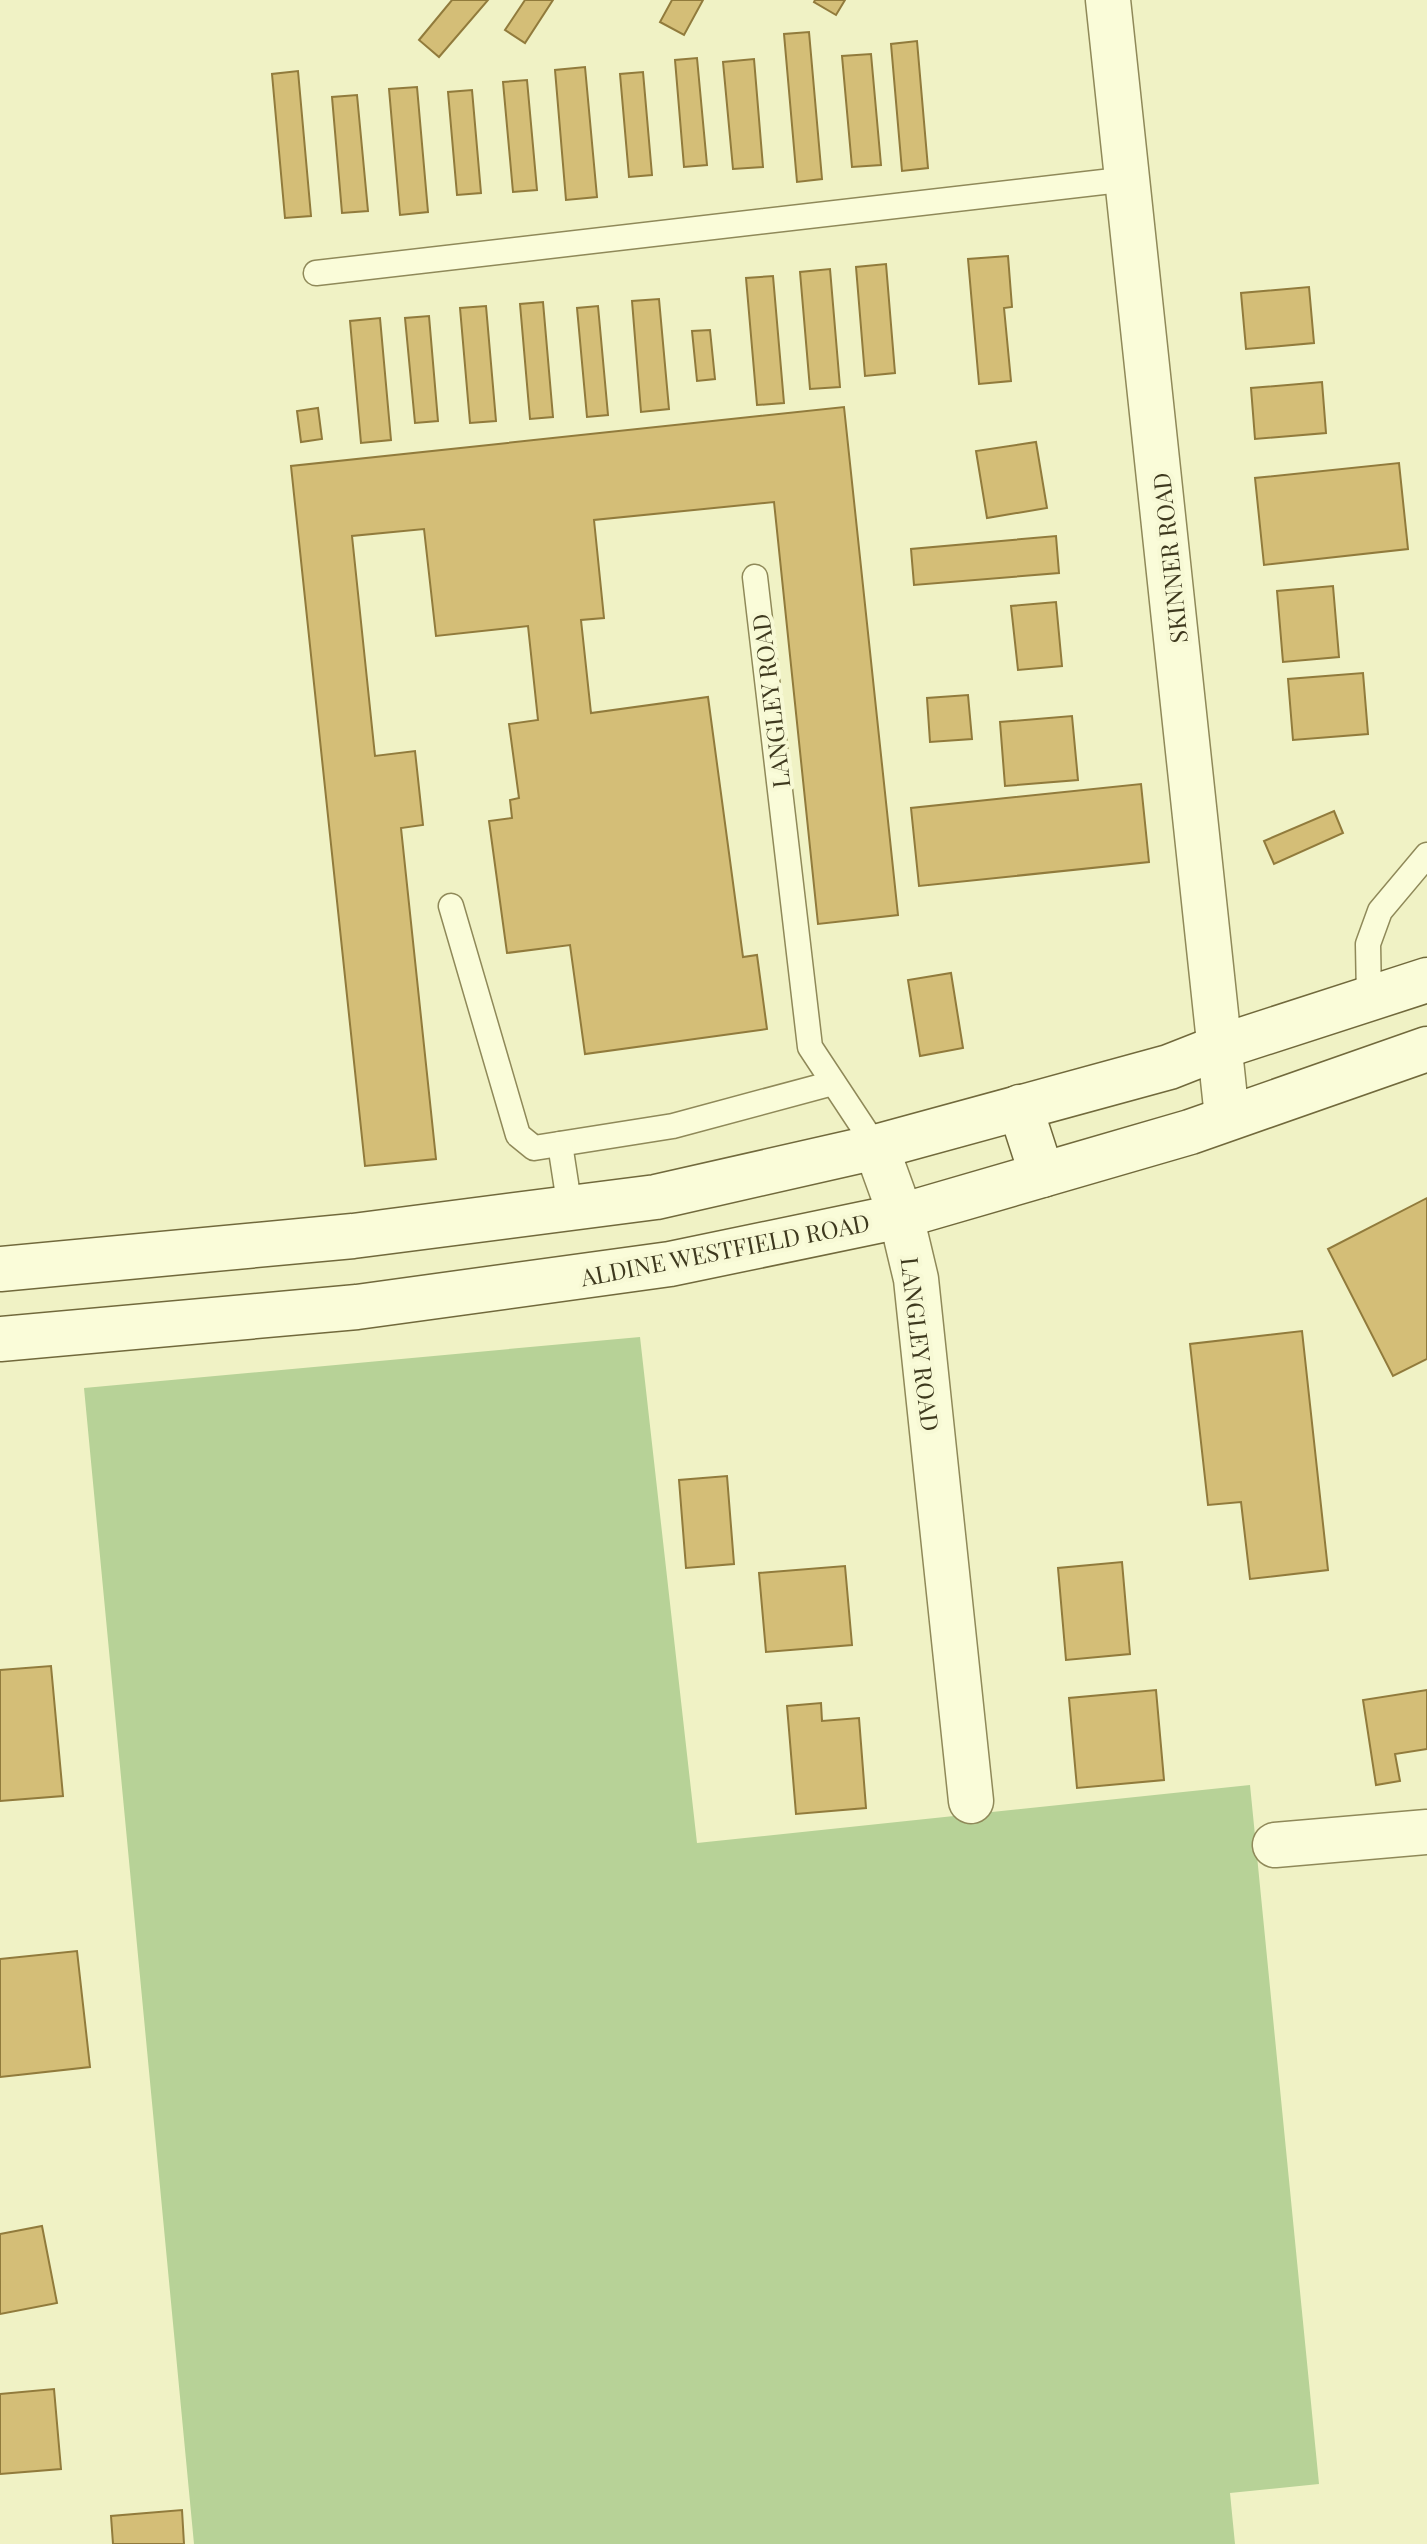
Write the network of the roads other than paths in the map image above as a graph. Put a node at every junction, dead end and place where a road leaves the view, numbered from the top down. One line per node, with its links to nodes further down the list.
1 (1108, 0): 2 (main road, SKINNER ROAD)
2 (1129, 179): 3 (lane); 9 (main road, SKINNER ROAD)
3 (316, 273)
4 (755, 577): 11 (lane, LANGLEY ROAD)
5 (1427, 855): 8 (lane)
6 (451, 906): 14 (lane)
7 (1427, 980): 8 (main road)
8 (1369, 998): 9 (main road)
9 (1220, 1047): 12 (main road); 13 (main road, SKINNER ROAD)
10 (1427, 1049): 13 (main road, ALDINE WESTFIELD ROAD)
11 (833, 1083): 14 (lane); 15 (lane, LANGLEY ROAD)
12 (1020, 1107): 15 (main road); 16 (main road)
13 (1227, 1117): 16 (main road, ALDINE WESTFIELD ROAD)
14 (560, 1144): 17 (lane)
15 (876, 1147): 17 (main road); 18 (main road, LANGLEY ROAD)
16 (1042, 1175): 18 (main road, ALDINE WESTFIELD ROAD)
17 (570, 1209): 19 (main road)
18 (901, 1216): 21 (main road, ALDINE WESTFIELD ROAD); 23 (main road, LANGLEY ROAD)
19 (353, 1236): 20 (main road); 21 (main road)
20 (0, 1269)
21 (357, 1307): 22 (main road, ALDINE WESTFIELD ROAD)
22 (0, 1339)
23 (971, 1801)
24 (1427, 1832): 25 (main road)
25 (1275, 1845)

